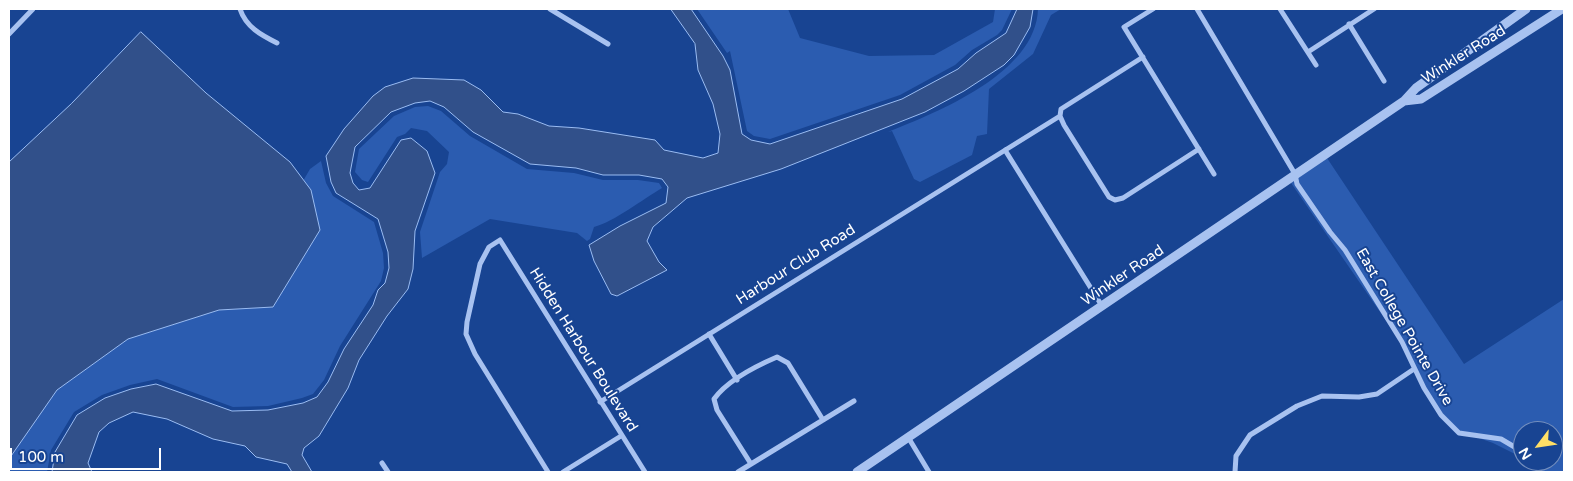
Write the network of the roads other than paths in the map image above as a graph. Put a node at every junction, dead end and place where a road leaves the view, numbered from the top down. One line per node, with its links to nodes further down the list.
1 (33, 9): 11 (street)
2 (240, 9): 12 (street)
3 (550, 9): 13 (street)
4 (1154, 9): 15 (street)
5 (1197, 9): 23 (street, East College Pointe Drive)
6 (1280, 9): 14 (street)
7 (1374, 9): 10 (street)
8 (1526, 9): 18 (street, Winkler Road)
9 (1562, 9): 18 (street, Winkler Road)
10 (1349, 24): 14 (street); 17 (street)
11 (9, 34)
12 (277, 43)
13 (608, 44)
14 (1308, 52): 16 (street)
15 (1143, 57): 19 (street, Harbour Club Road); 20 (street)
16 (1316, 65)
17 (1384, 81)
18 (1404, 101): 23 (street, Winkler Road)
19 (1060, 116): 20 (street); 21 (street, Harbour Club Road)
20 (1199, 149): 22 (street)
21 (1005, 150): 24 (street); 25 (street, Harbour Club Road)
22 (1214, 174)
23 (1295, 174): 24 (street, Winkler Road); 26 (street, East College Pointe Drive)
24 (1102, 306): 32 (street, Winkler Road)
25 (709, 334): 27 (street); 29 (street, Harbour Club Road)
26 (1414, 369): 33 (street, East College Pointe Drive); 43 (street)
27 (737, 380): 30 (street); 35 (street)
28 (854, 401): 30 (street)
29 (600, 402): 31 (street, Hidden Harbour Boulevard); 37 (street, Hidden Harbour Boulevard)
30 (823, 420): 35 (street)
31 (621, 436): 38 (street); 39 (street, Hidden Harbour Boulevard)
32 (908, 437): 41 (street, Winkler Road); 42 (street)
33 (1513, 446)
34 (382, 463): 36 (street)
35 (751, 464): 40 (street)
36 (388, 472)
37 (548, 472)
38 (563, 472)
39 (645, 472)
40 (738, 472)
41 (857, 472)
42 (929, 472)
43 (1235, 472)

